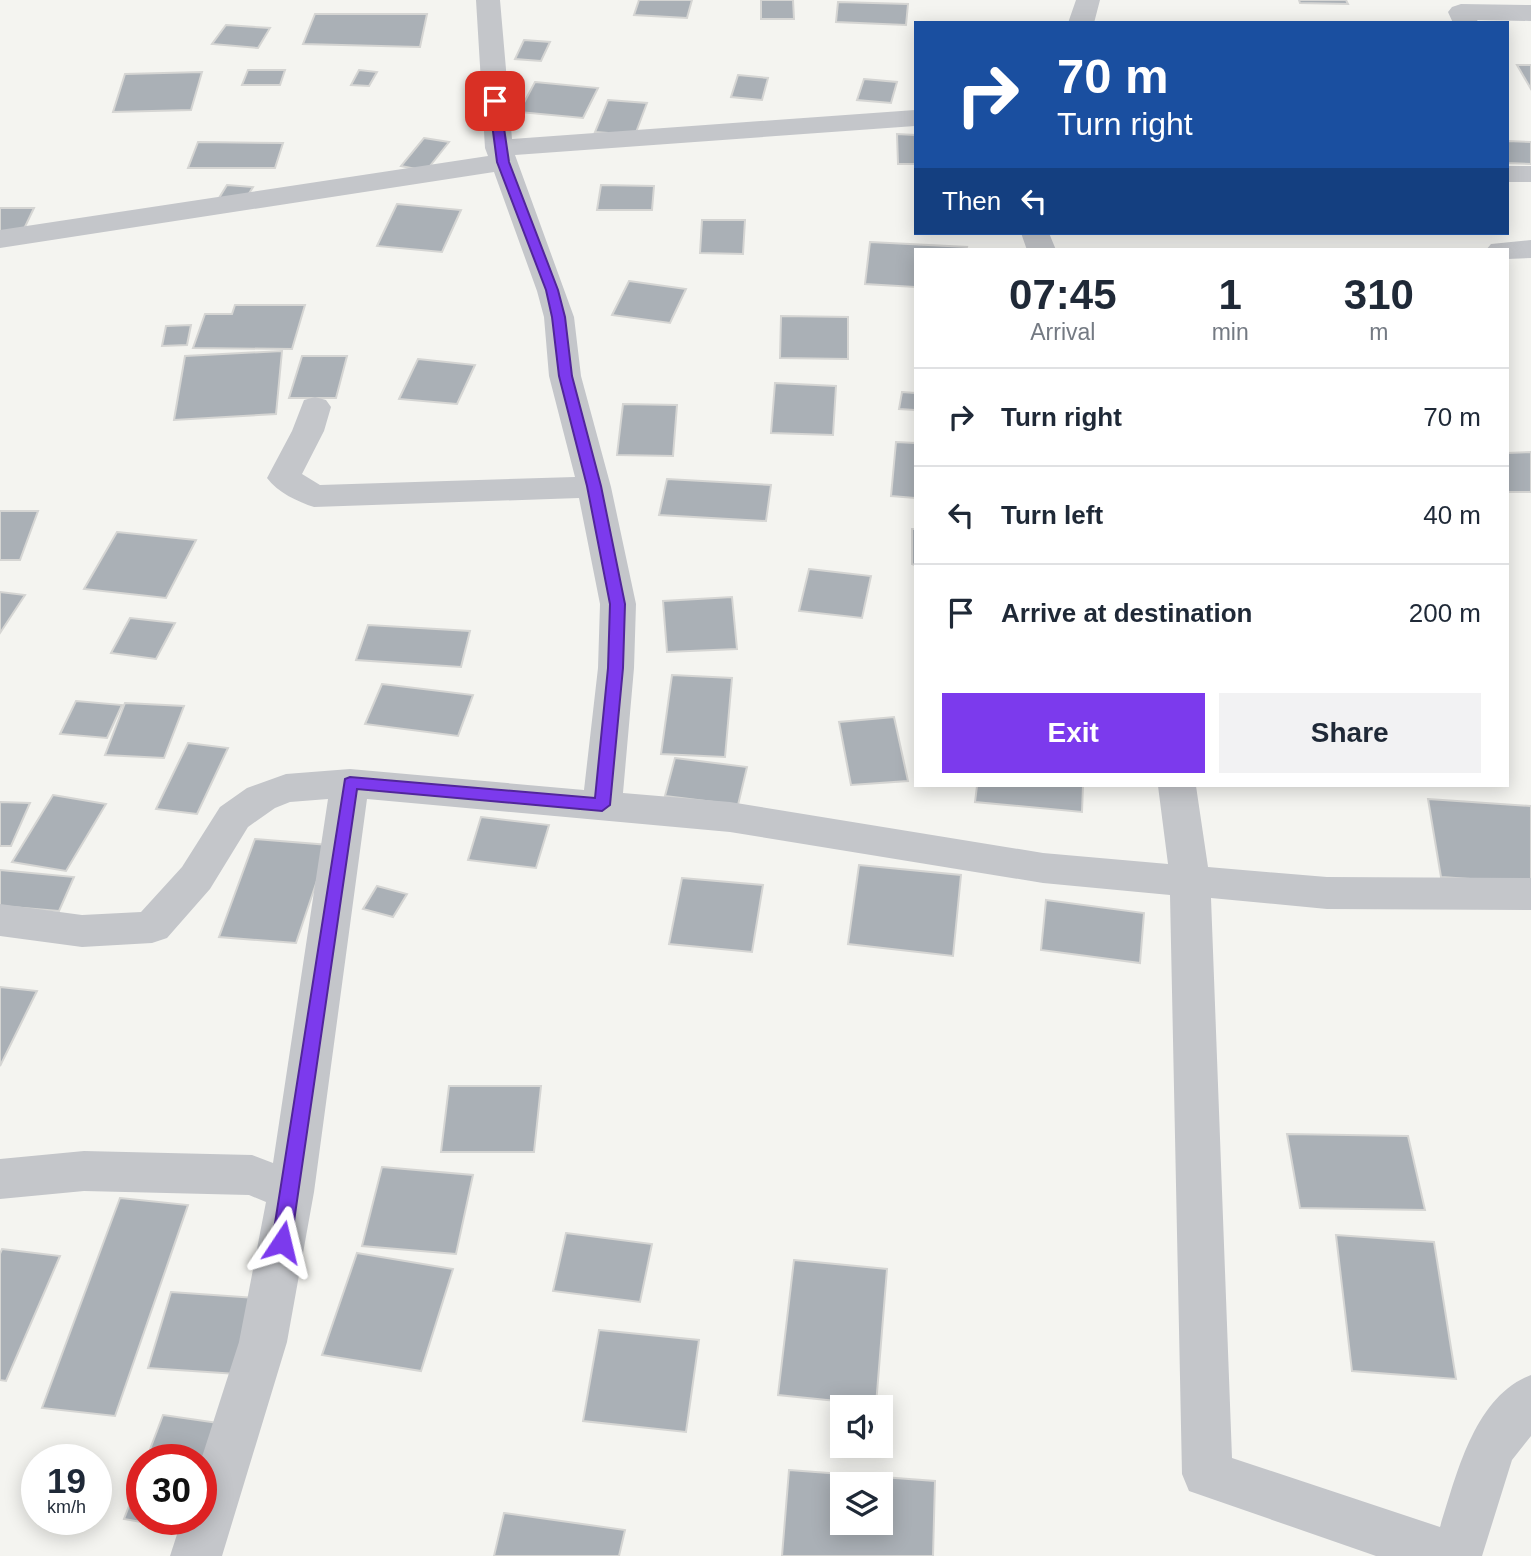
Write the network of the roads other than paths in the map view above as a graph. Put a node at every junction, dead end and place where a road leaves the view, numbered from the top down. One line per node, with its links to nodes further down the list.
1 (488, 0): 7 (street)
2 (1088, 0): 4 (street)
3 (1531, 13): 5 (street)
4 (1082, 21)
5 (1465, 21)
6 (914, 118): 7 (street)
7 (501, 155): 10 (street); 14 (street)
8 (1509, 174): 9 (street)
9 (1531, 174)
10 (0, 239)
11 (1531, 249): 12 (street)
12 (1509, 250)
13 (315, 407): 14 (street)
14 (594, 486): 17 (street)
15 (350, 783): 17 (street); 20 (street); 22 (street)
16 (1177, 787): 18 (street)
17 (602, 805): 18 (street)
18 (1190, 880): 19 (street); 25 (street)
19 (1531, 894)
20 (0, 920)
21 (0, 1179): 22 (street)
22 (291, 1192): 24 (street)
23 (1531, 1398): 25 (street)
24 (196, 1556)
25 (1454, 1556)

